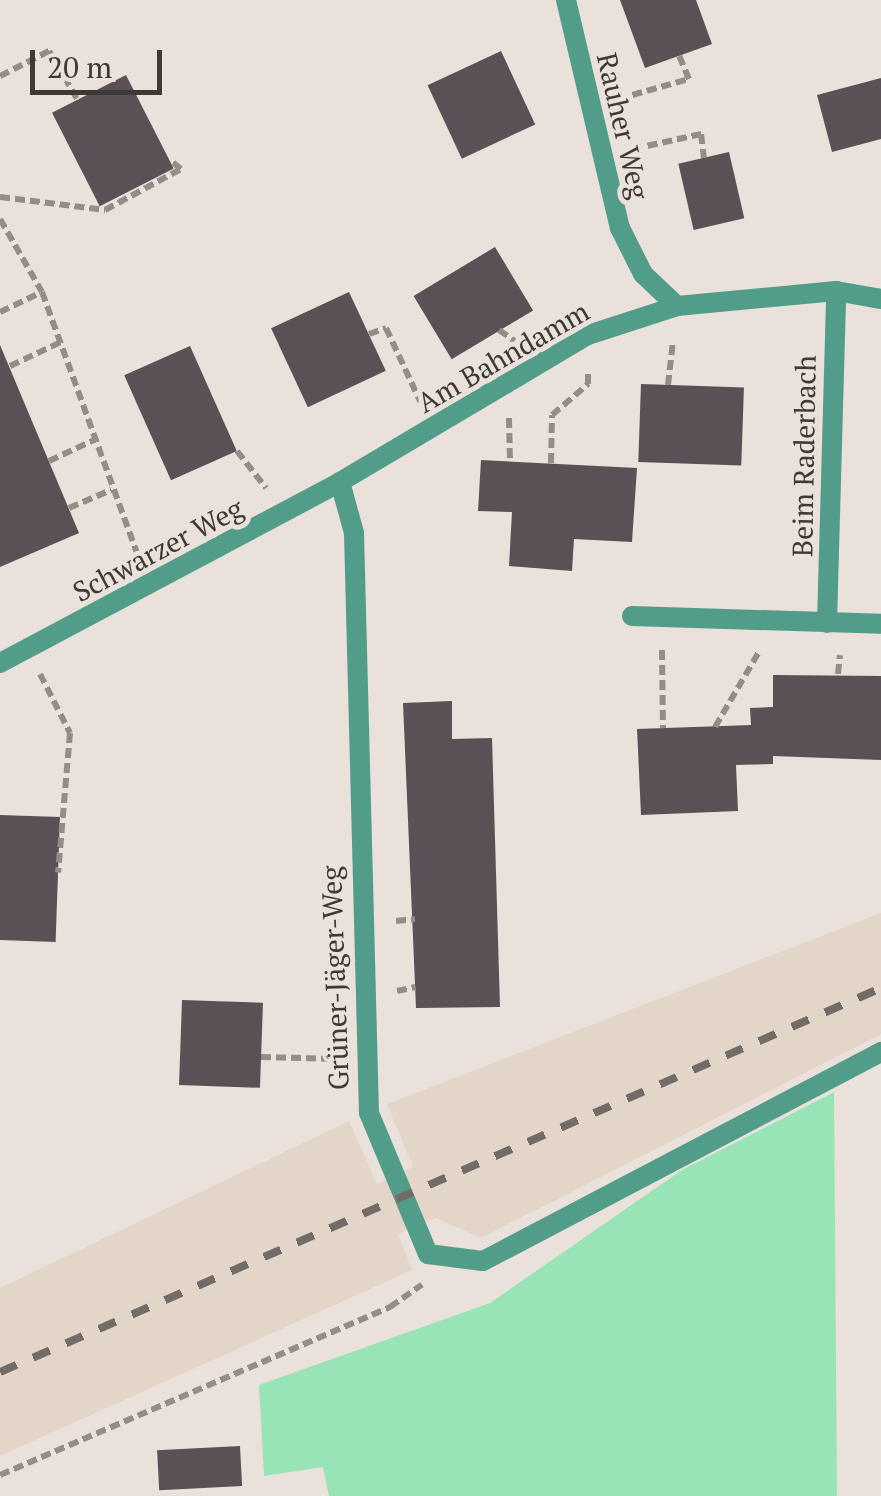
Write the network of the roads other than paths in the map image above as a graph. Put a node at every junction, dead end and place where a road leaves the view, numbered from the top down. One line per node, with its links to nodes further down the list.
1 (566, 0): 4 (street, Rauher Weg)
2 (836, 291): 3 (street, Am Bahndamm); 4 (street, Am Bahndamm); 7 (street, Beim Raderbach)
3 (881, 299)
4 (676, 306): 5 (street, Am Bahndamm)
5 (340, 482): 9 (street, Schwarzer Weg); 10 (street, Grüner-Jäger-Weg)
6 (632, 616): 7 (street)
7 (827, 622): 8 (street)
8 (881, 624)
9 (0, 663)
10 (881, 1052)

